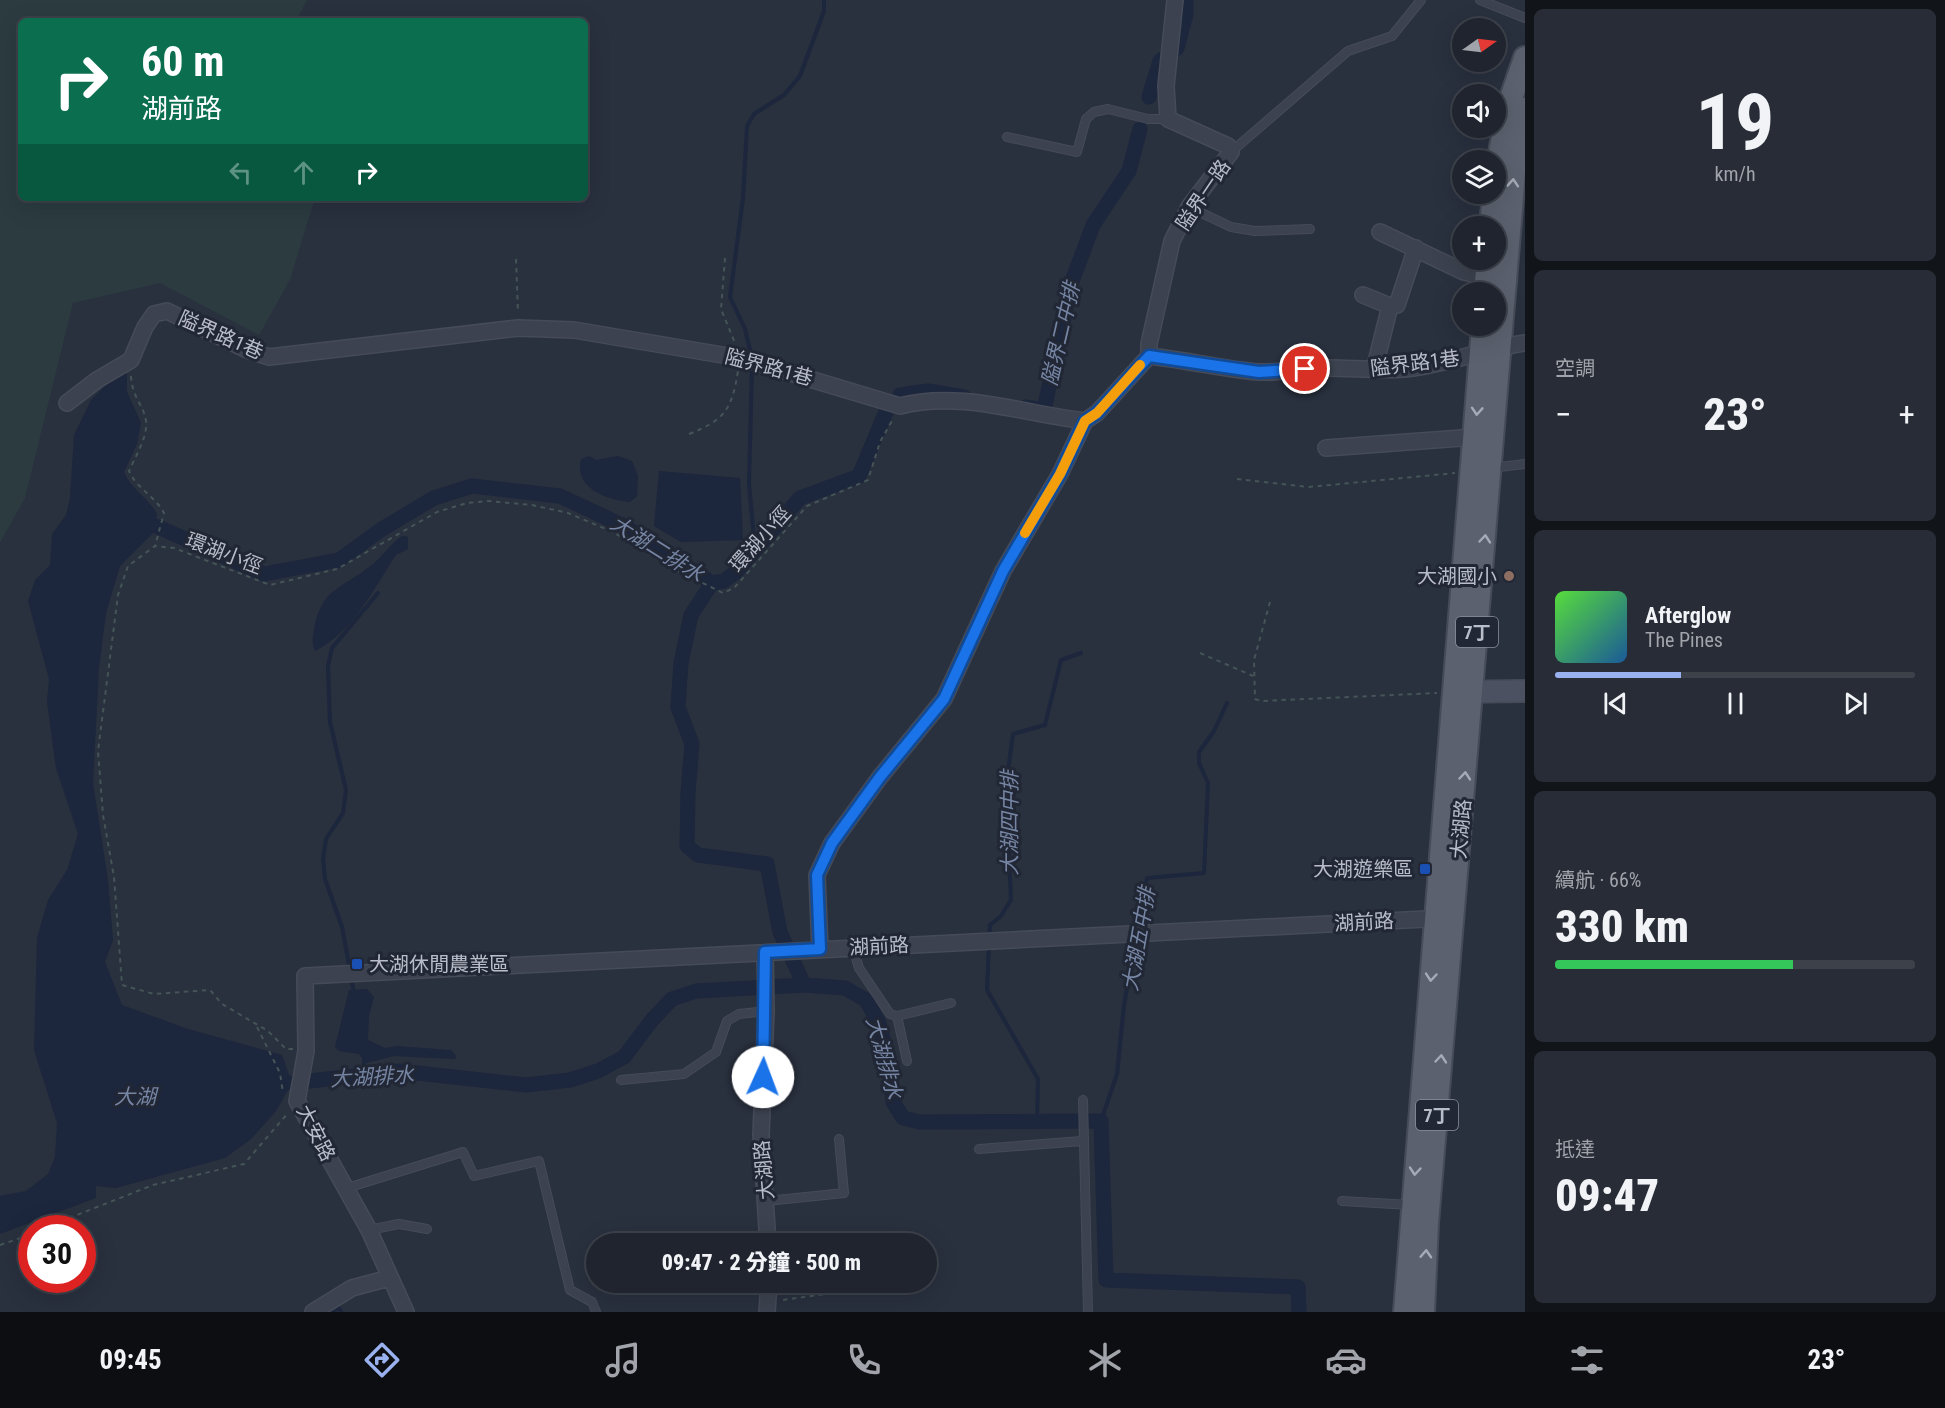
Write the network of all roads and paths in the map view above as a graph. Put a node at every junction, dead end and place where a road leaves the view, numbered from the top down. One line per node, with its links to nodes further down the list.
1 (1175, 0): 7 (street)
2 (1420, 0): 10 (lane)
3 (1480, 0): 4 (lane)
4 (1525, 18)
5 (1525, 58): 9 (main road)
6 (1525, 109): 22 (main road, 7丁, one-way to 6)
7 (1168, 119): 8 (lane); 10 (street, 隘界一路)
8 (1007, 137)
9 (1500, 150)
10 (1231, 152): 11 (street, 隘界一路)
11 (1190, 207): 12 (lane); 23 (street, 隘界一路)
12 (1310, 229)
13 (1380, 232): 14 (street)
14 (1416, 248): 16 (street); 18 (street)
15 (516, 259): 19 (path)
16 (1486, 276)
17 (1363, 295): 18 (street)
18 (1390, 306): 25 (street)
19 (518, 328): 24 (street, 隘界路1巷); 27 (street, 隘界路1巷)
20 (1486, 336): 22 (main road, 7丁)
21 (1525, 343): 22 (street, 隘界路1巷)
22 (1490, 350): 25 (street, 隘界路1巷); 29 (main road, 大湖路 / 7丁, one-way to 29); 32 (main road, 大湖路 / 7丁)
23 (1149, 356): 25 (street, 隘界路1巷); 28 (street)
24 (131, 360): 26 (street); 34 (path)
25 (1374, 370)
26 (67, 403)
27 (900, 406): 28 (street, 隘界路1巷); 34 (path, 環湖小徑)
28 (1085, 421): 42 (street)
29 (1475, 437): 30 (street); 32 (main road, 大湖路 / 7丁)
30 (1326, 448)
31 (1525, 464): 32 (lane)
32 (1481, 470): 33 (path); 39 (main road, 大湖路 / 7丁)
33 (1237, 479)
34 (155, 546): 48 (path, 環湖小徑)
35 (1270, 602): 37 (path)
36 (1200, 653): 37 (path)
37 (1253, 676): 39 (path)
38 (1525, 691): 39 (street)
39 (1463, 692): 40 (main road, 大湖路 / 7丁)
40 (1444, 918): 41 (street, 湖前路); 61 (main road, 大湖路 / 7丁, one-way to 61); 76 (main road, 大湖路 / 7丁, one-way to 40)
41 (853, 948): 42 (street, 湖前路); 47 (lane)
42 (820, 949): 43 (street, 湖前路)
43 (765, 952): 44 (street, 湖前路); 46 (street, 大湖路)
44 (305, 976): 49 (street, 大安路)
45 (951, 1003): 47 (lane)
46 (766, 1011): 51 (lane); 59 (street, 大湖路)
47 (897, 1016): 50 (lane)
48 (256, 1024): 49 (path); 53 (path)
49 (306, 1051): 53 (street, 大安路)
50 (907, 1061)
51 (621, 1080)
52 (1083, 1100): 56 (lane)
53 (288, 1101): 54 (path); 54 (path); 58 (street, 大安路)
54 (284, 1118): 62 (path)
55 (839, 1139): 59 (lane)
56 (1082, 1141): 57 (lane); 74 (lane)
57 (979, 1149)
58 (347, 1188): 64 (street, 大安路); 73 (lane)
59 (767, 1201): 65 (street, 大湖路)
60 (1342, 1201): 61 (lane)
61 (1412, 1205): 75 (main road, 大湖路 / 7丁)
62 (77, 1215)
63 (427, 1229): 64 (lane)
64 (369, 1230): 68 (street, 大安路)
65 (768, 1233)
66 (18, 1238): 67 (path)
67 (0, 1245)
68 (389, 1278): 71 (street); 72 (street, 大安路)
69 (838, 1293): 70 (path)
70 (767, 1307)
71 (313, 1312)
72 (406, 1312)
73 (596, 1312)
74 (1088, 1312)
75 (1405, 1312)
76 (1422, 1312)

